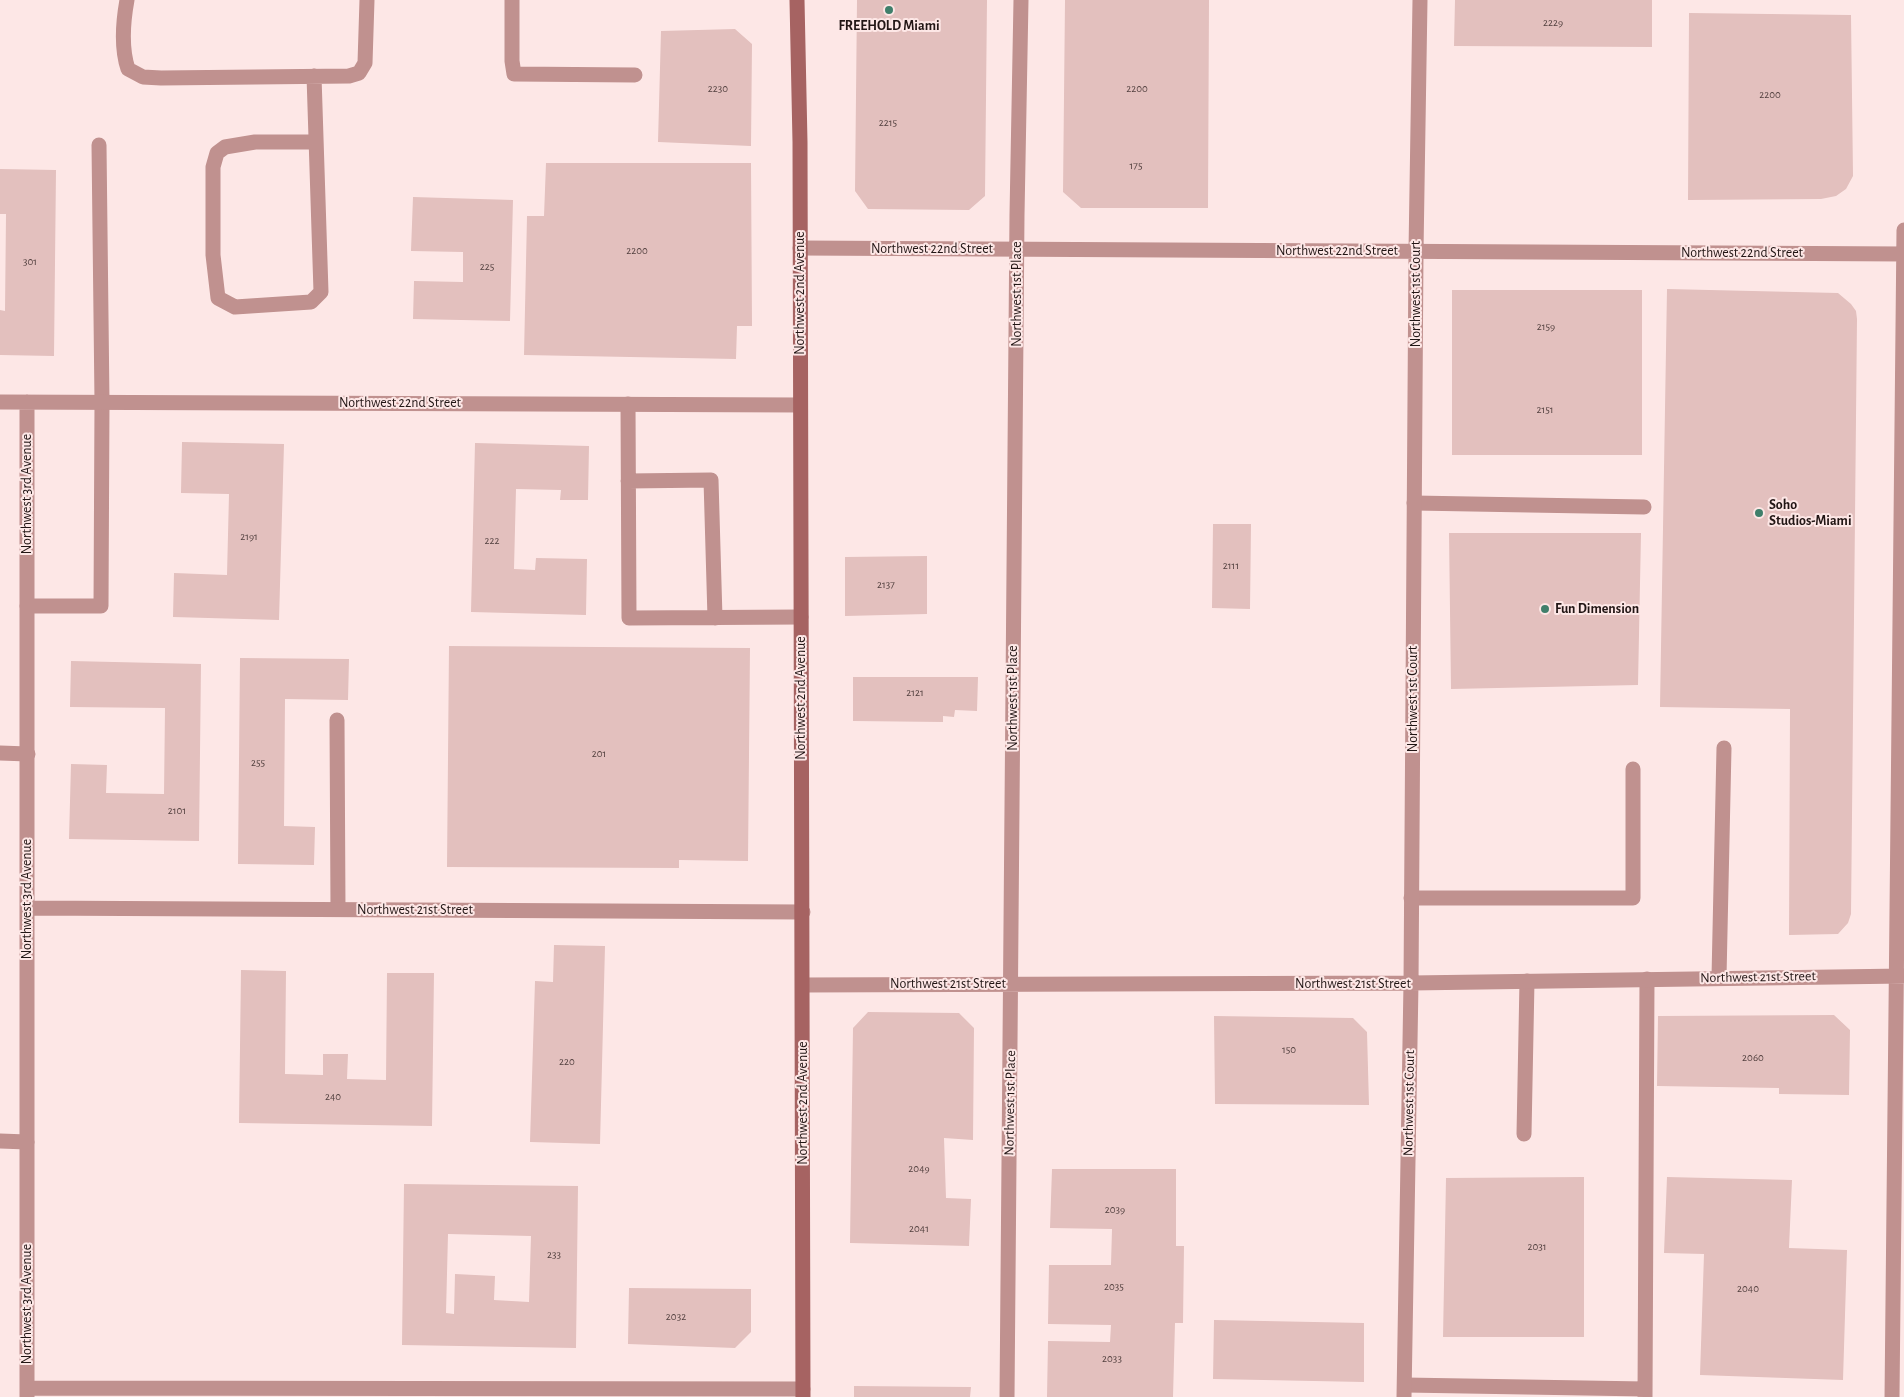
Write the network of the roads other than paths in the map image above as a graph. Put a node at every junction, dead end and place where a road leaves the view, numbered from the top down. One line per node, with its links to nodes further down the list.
1 (127, 0): 8 (street)
2 (367, 0): 8 (street)
3 (512, 0): 7 (street)
4 (797, 0): 12 (street, Northwest 2nd Avenue)
5 (1021, 0): 13 (street, Northwest 1st Place)
6 (1420, 0): 14 (street, Northwest 1st Court)
7 (635, 75)
8 (314, 76): 9 (street)
9 (316, 142): 9 (street)
10 (99, 145): 18 (street)
11 (1904, 230): 15 (street)
12 (800, 248): 13 (street, Northwest 22nd Street); 20 (street, Northwest 2nd Avenue)
13 (1017, 249): 14 (street, Northwest 22nd Street); 41 (street, Northwest 1st Place)
14 (1416, 251): 15 (street, Northwest 22nd Street); 22 (street, Northwest 1st Court)
15 (1904, 254): 36 (street)
16 (0, 402): 17 (street, Northwest 22nd Street)
17 (27, 402): 18 (street, Northwest 22nd Street); 24 (street, Northwest 3rd Avenue)
18 (102, 402): 19 (street, Northwest 22nd Street); 24 (street)
19 (628, 404): 20 (street, Northwest 22nd Street); 21 (street)
20 (800, 405): 25 (street, Northwest 2nd Avenue)
21 (628, 481): 26 (street); 26 (street)
22 (1414, 503): 23 (street); 32 (street, Northwest 1st Court)
23 (1644, 507)
24 (27, 606): 30 (street, Northwest 3rd Avenue)
25 (801, 617): 26 (street); 35 (street, Northwest 2nd Avenue)
26 (715, 618)
27 (337, 720): 34 (street)
28 (1724, 748): 37 (street)
29 (0, 753): 30 (street)
30 (28, 754): 33 (street, Northwest 3rd Avenue)
31 (1633, 769): 32 (street)
32 (1411, 898): 40 (street, Northwest 1st Court)
33 (27, 908): 34 (street, Northwest 21st Street); 45 (street, Northwest 3rd Avenue)
34 (338, 909): 35 (street, Northwest 21st Street)
35 (802, 912): 42 (street, Northwest 2nd Avenue)
36 (1901, 976): 37 (street, Northwest 21st Street); 52 (street)
37 (1719, 977): 38 (street, Northwest 21st Street)
38 (1647, 979): 39 (street, Northwest 21st Street); 50 (street)
39 (1527, 981): 40 (street, Northwest 21st Street); 43 (street)
40 (1410, 983): 41 (street, Northwest 21st Street); 46 (street, Northwest 1st Court)
41 (1011, 984): 42 (street, Northwest 21st Street); 51 (street, Northwest 1st Place)
42 (802, 985): 49 (street, Northwest 2nd Avenue)
43 (1524, 1134)
44 (0, 1141): 45 (street)
45 (27, 1142): 47 (street, Northwest 3rd Avenue)
46 (1405, 1391): 50 (street)
47 (27, 1392): 48 (street)
48 (624, 1393): 49 (street)
49 (803, 1393)
50 (1645, 1393)
51 (1007, 1397)
52 (1892, 1397)

